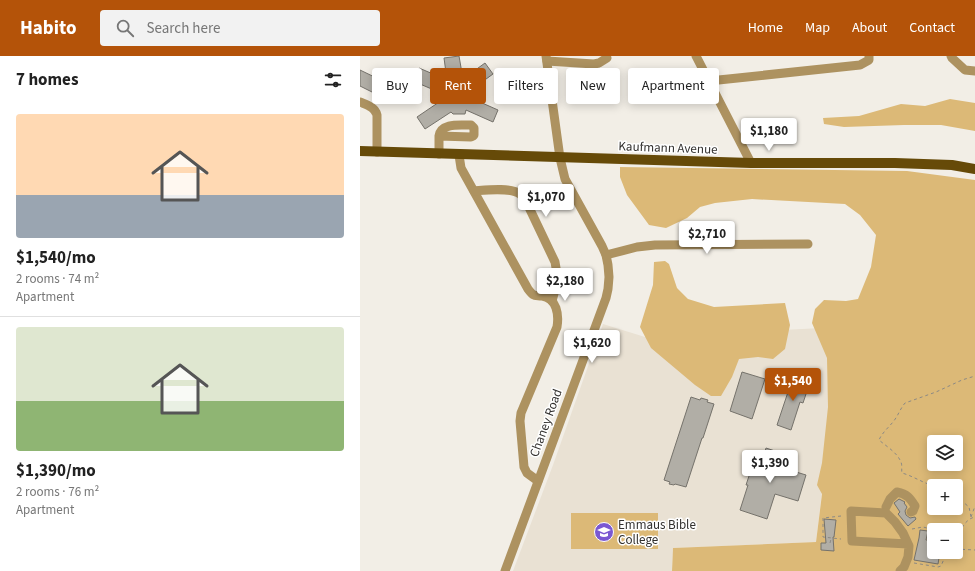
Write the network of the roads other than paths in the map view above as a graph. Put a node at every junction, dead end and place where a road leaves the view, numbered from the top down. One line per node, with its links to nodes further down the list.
1 (696, 56): 6 (street)
2 (869, 56): 8 (street)
3 (951, 56): 7 (street)
4 (607, 58): 5 (street)
5 (547, 59): 16 (street, Chaney Road)
6 (702, 68)
7 (975, 72)
8 (719, 80)
9 (719, 101): 17 (street)
10 (360, 102): 13 (street)
11 (439, 136): 14 (street)
12 (360, 151): 13 (main road, Kaufmann Avenue)
13 (377, 152): 14 (main road, Kaufmann Avenue)
14 (439, 154): 15 (main road, Kaufmann Avenue)
15 (460, 155): 16 (main road, Kaufmann Avenue); 19 (street)
16 (560, 158): 17 (main road, Kaufmann Avenue); 21 (street, Chaney Road)
17 (751, 163): 18 (main road, Kaufmann Avenue)
18 (975, 169)
19 (474, 191): 22 (street); 22 (street)
20 (808, 244): 21 (street)
21 (606, 256): 23 (street, Chaney Road)
22 (552, 301): 23 (street)
23 (538, 481): 27 (street, Chaney Road)
24 (886, 507): 25 (street)
25 (911, 512)
26 (908, 544): 26 (street); 28 (street)
27 (505, 571)
28 (900, 571)

